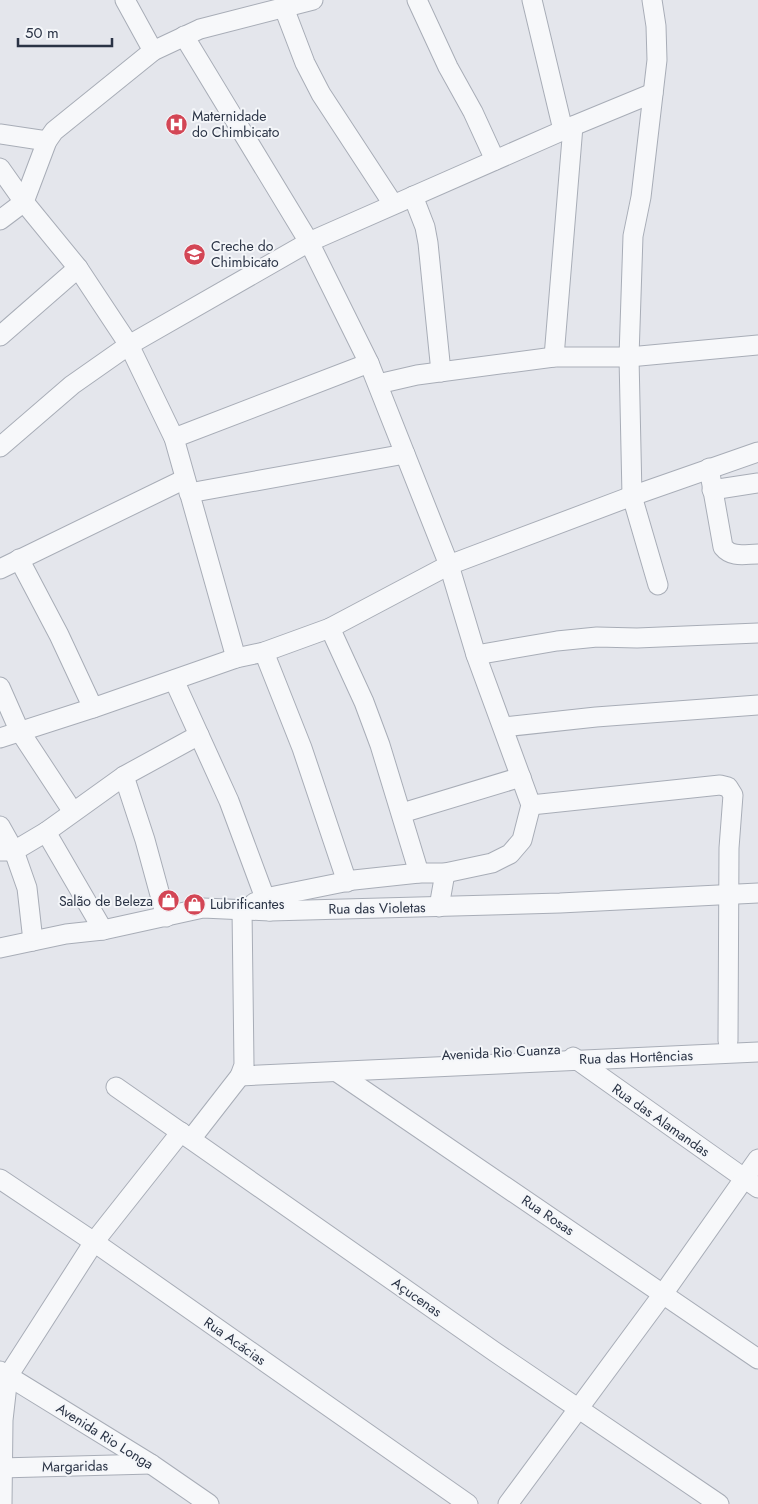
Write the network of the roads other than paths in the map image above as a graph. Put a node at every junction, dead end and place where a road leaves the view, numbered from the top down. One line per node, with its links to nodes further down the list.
1 (125, 0): 8 (street)
2 (313, 0): 6 (street)
3 (417, 0): 13 (street)
4 (532, 0): 10 (street)
5 (652, 0): 9 (street)
6 (284, 8): 7 (street); 17 (street)
7 (184, 36): 8 (street); 19 (street)
8 (153, 51): 12 (street)
9 (653, 93): 10 (street); 25 (street)
10 (568, 128): 13 (street); 24 (street)
11 (0, 134): 12 (street)
12 (47, 141): 16 (street)
13 (495, 160): 15 (street)
14 (0, 168): 16 (street)
15 (413, 196): 17 (street); 27 (street)
16 (24, 202): 18 (street); 20 (street)
17 (393, 204): 19 (street)
18 (0, 220)
19 (309, 242): 22 (street); 26 (street)
20 (78, 268): 21 (street); 22 (street)
21 (0, 336)
22 (129, 345): 29 (street); 30 (street)
23 (758, 346): 25 (street)
24 (554, 357): 25 (street); 27 (street)
25 (629, 357): 37 (street)
26 (369, 363): 28 (street); 29 (street)
27 (441, 372): 28 (street)
28 (378, 384): 32 (street)
29 (174, 438): 35 (street)
30 (0, 447)
31 (758, 452): 33 (street)
32 (404, 454): 35 (street); 40 (street)
33 (709, 468): 36 (street); 37 (street)
34 (758, 483): 36 (street)
35 (187, 486): 39 (street); 47 (street)
36 (712, 490): 38 (street)
37 (632, 496): 40 (street); 42 (street)
38 (758, 554)
39 (19, 560): 41 (street); 51 (street)
40 (449, 565): 43 (street); 46 (street)
41 (0, 569)
42 (658, 585)
43 (330, 628): 45 (street); 60 (street)
44 (758, 633): 46 (street)
45 (264, 652): 47 (street); 66 (street)
46 (476, 654): 52 (street)
47 (236, 658): 48 (street)
48 (174, 680): 51 (street); 54 (street)
49 (0, 687): 53 (street)
50 (758, 706): 52 (street)
51 (93, 708): 53 (street)
52 (504, 727): 57 (street)
53 (20, 730): 55 (street); 59 (street)
54 (199, 735): 56 (street); 69 (street)
55 (0, 738)
56 (124, 776): 59 (street); 73 (street)
57 (521, 777): 58 (street); 60 (street)
58 (531, 805): 65 (street); 68 (street)
59 (73, 812): 62 (street)
60 (402, 813): 64 (street)
61 (0, 826): 63 (street)
62 (46, 832): 63 (street); 74 (street)
63 (7, 851): 75 (street)
64 (419, 872): 65 (street); 66 (street)
65 (444, 873): 70 (street)
66 (350, 881): 69 (street); 71 (street)
67 (758, 893): 68 (street, Rua das Violetas)
68 (728, 894): 70 (street, Rua das Violetas); 78 (street)
69 (268, 905): 71 (street, Rua das Violetas); 72 (street)
70 (439, 907): 71 (street, Rua das Violetas)
71 (370, 908)
72 (242, 909): 73 (street); 81 (street)
73 (166, 917): 74 (street)
74 (103, 930): 75 (street)
75 (33, 942): 76 (street)
76 (0, 948)
77 (758, 1040): 78 (street, Avenida Rio Cuanza)
78 (728, 1041): 80 (street, Avenida Rio Cuanza)
79 (758, 1052): 80 (street, Rua das Hortências)
80 (570, 1054): 81 (street, Avenida Rio Cuanza); 82 (street, Rua das Hortências); 87 (street, Rua das Alamandas)
81 (243, 1072): 82 (street, Rua das Hortências); 84 (street)
82 (337, 1072): 89 (street, Rua Rosas)
83 (116, 1087): 84 (street, Açucenas)
84 (186, 1136): 88 (street); 92 (street, Açucenas)
85 (758, 1159): 87 (street)
86 (0, 1179): 88 (street, Rua Acácias)
87 (751, 1183): 89 (street)
88 (94, 1242): 91 (street); 97 (street, Rua Acácias)
89 (663, 1294): 90 (street, Rua Rosas); 92 (street)
90 (758, 1359)
91 (4, 1374): 93 (street, Avenida Rio Longa); 94 (street)
92 (579, 1407): 98 (street); 99 (street, Açucenas)
93 (151, 1464): 94 (street, Margaridas); 96 (street, Avenida Rio Longa)
94 (0, 1468): 95 (street)
95 (2, 1504)
96 (209, 1504)
97 (468, 1504)
98 (508, 1504)
99 (719, 1504)

